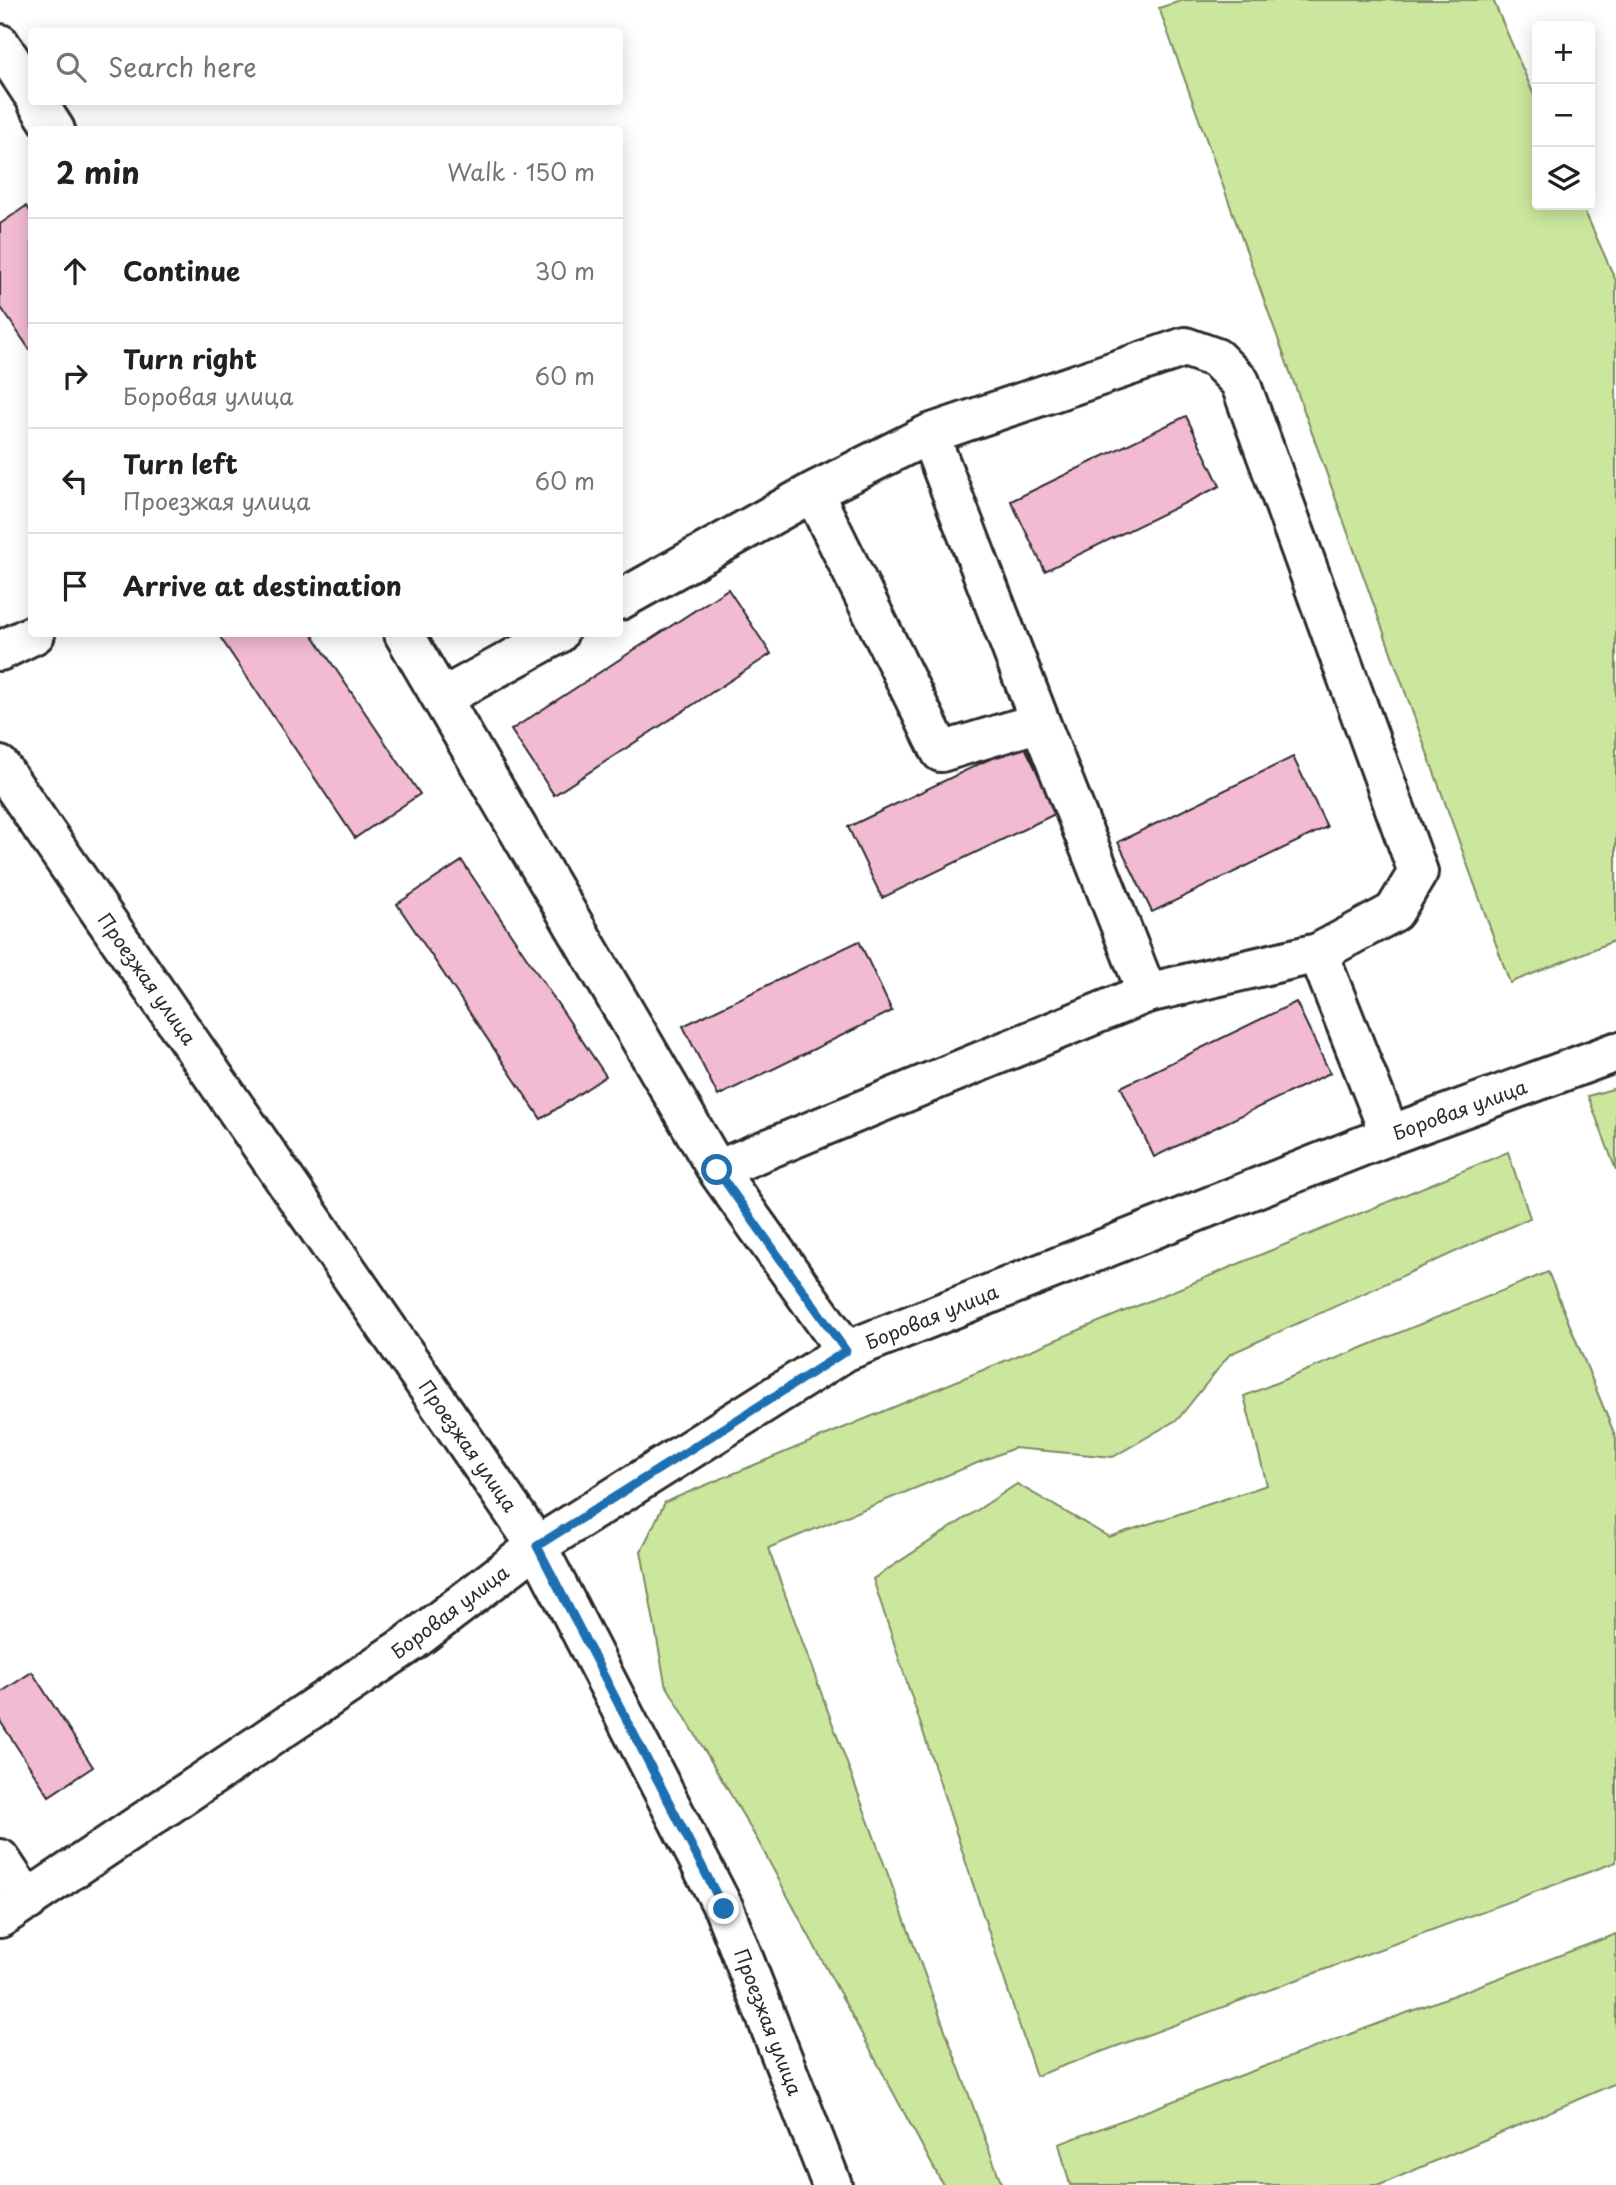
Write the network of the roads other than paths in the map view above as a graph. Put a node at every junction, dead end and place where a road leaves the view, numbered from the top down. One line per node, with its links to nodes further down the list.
1 (0, 44): 2 (street)
2 (28, 87)
3 (39, 105): 4 (street)
4 (52, 126)
5 (929, 434): 6 (street); 13 (street); 15 (street)
6 (813, 492): 7 (street); 13 (street)
7 (623, 598)
8 (29, 637): 11 (street)
9 (406, 637): 12 (street)
10 (553, 637): 12 (street)
11 (0, 651)
12 (442, 698): 19 (street)
13 (1040, 722): 16 (street)
14 (0, 766): 21 (street, Проезжая улица)
15 (1318, 953): 16 (street); 18 (street)
16 (1146, 992): 19 (street)
17 (1616, 1052): 18 (street, Боровая улица)
18 (1390, 1135): 20 (street, Боровая улица)
19 (717, 1170): 20 (street)
20 (846, 1351): 21 (street, Боровая улица)
21 (537, 1546): 23 (street, Боровая улица); 24 (street, Проезжая улица)
22 (0, 1859): 23 (street)
23 (14, 1910)
24 (832, 2185)

